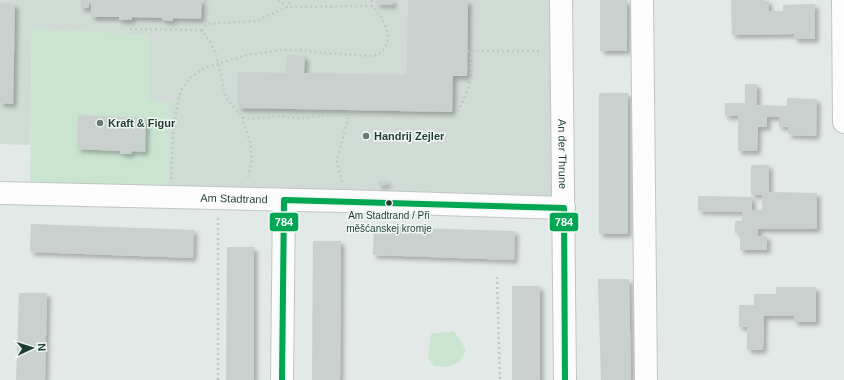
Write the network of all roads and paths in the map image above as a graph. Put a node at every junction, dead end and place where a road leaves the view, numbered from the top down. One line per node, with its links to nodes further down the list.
1 (206, 0): 10 (path)
2 (278, 0): 9 (path)
3 (291, 0): 9 (path)
4 (372, 0): 8 (path)
5 (561, 0): 16 (street, An der Thrune)
6 (642, 0): 33 (street)
7 (843, 0): 13 (street)
8 (372, 6): 9 (path); 17 (path)
9 (287, 7): 10 (path)
10 (206, 24): 12 (path)
11 (130, 29): 12 (path)
12 (202, 31): 17 (path)
13 (844, 49): 20 (street)
14 (467, 51): 15 (path)
15 (471, 51): 16 (path); 18 (path)
16 (562, 52): 27 (street, An der Thrune)
17 (219, 63): 19 (path); 22 (path)
18 (349, 115): 19 (path); 26 (path)
19 (242, 117): 24 (path)
20 (844, 122)
21 (0, 193): 22 (street, Am Stadtrand)
22 (171, 197): 23 (street, Am Stadtrand)
23 (218, 198): 24 (street, Am Stadtrand); 29 (path)
24 (245, 199): 25 (street, Am Stadtrand)
25 (284, 200): 26 (street, Am Stadtrand); 30 (street)
26 (344, 201): 27 (street, Am Stadtrand)
27 (564, 208): 32 (street, An der Thrune)
28 (498, 277): 31 (path)
29 (218, 380)
30 (282, 380)
31 (500, 380)
32 (565, 380)
33 (646, 380)

